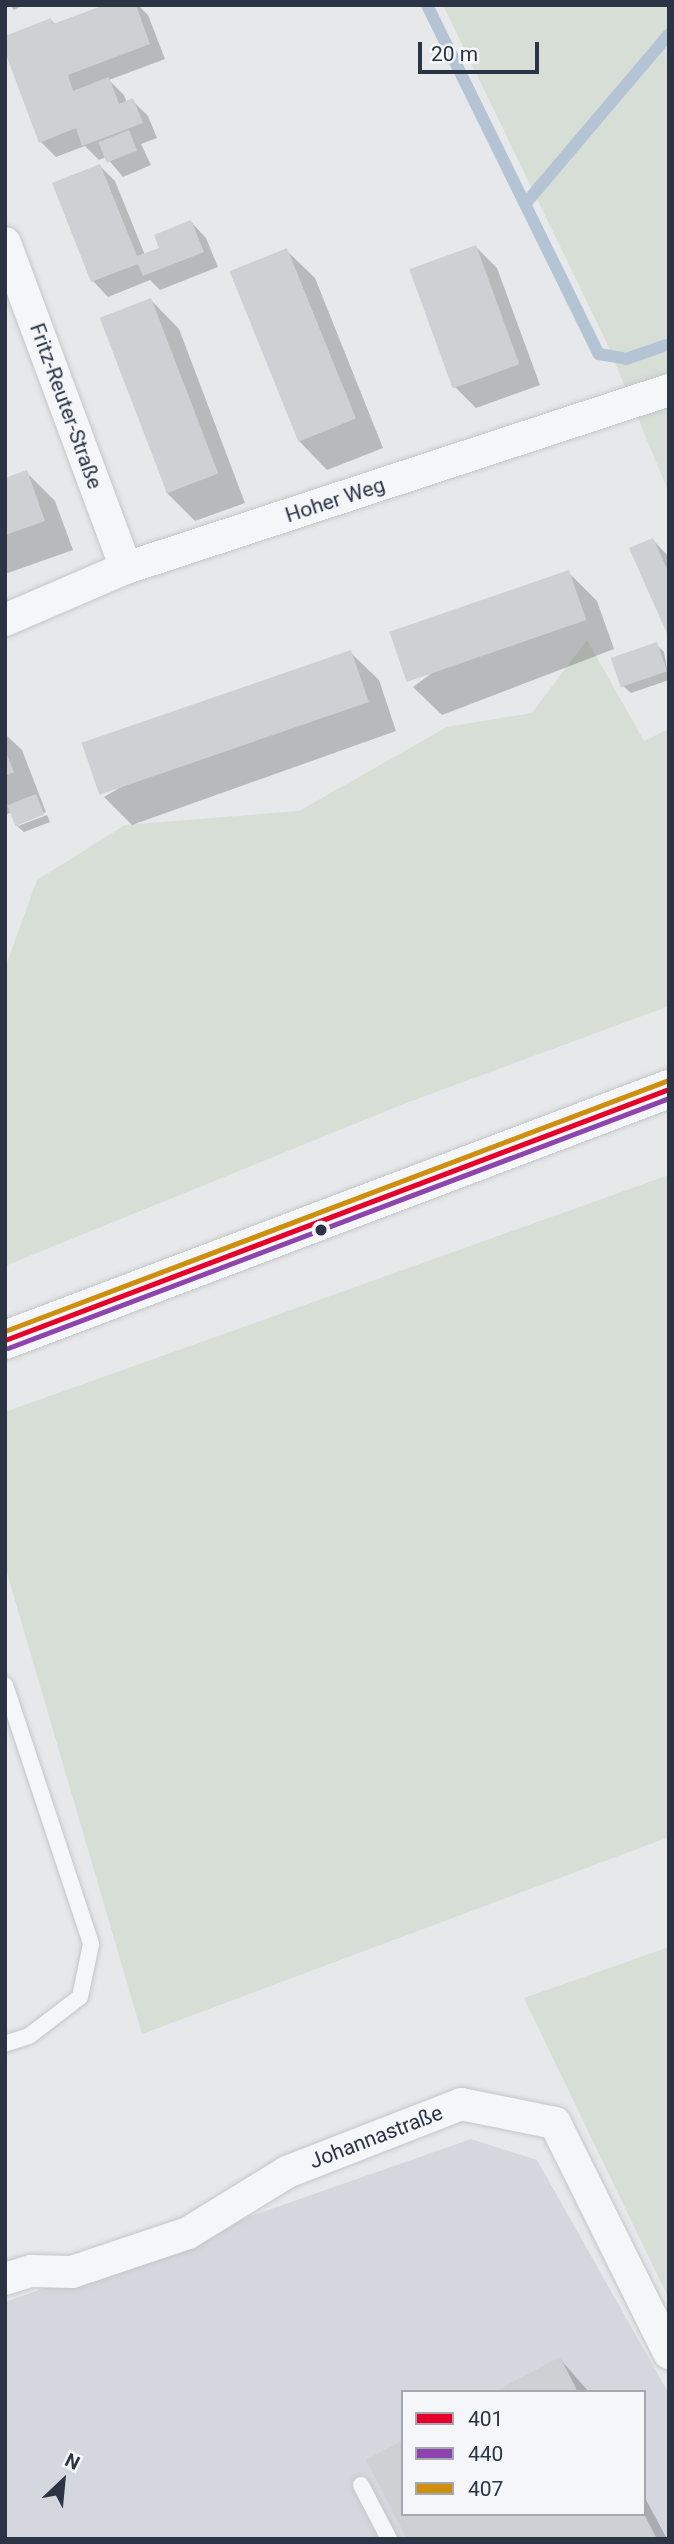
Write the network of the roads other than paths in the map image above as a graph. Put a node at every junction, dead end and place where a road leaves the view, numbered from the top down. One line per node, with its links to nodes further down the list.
1 (5, 243): 3 (street, Fritz-Reuter-Straße)
2 (669, 390): 3 (street, Hoher Weg)
3 (126, 568): 4 (street, Hoher Weg)
4 (5, 620)
5 (669, 1089): 6 (street)
6 (5, 1340)
7 (5, 1685): 8 (lane)
8 (5, 2044)
9 (5, 2279): 10 (street, Johannastraße)
10 (669, 2353)
11 (361, 2485): 12 (lane)
12 (389, 2539)

